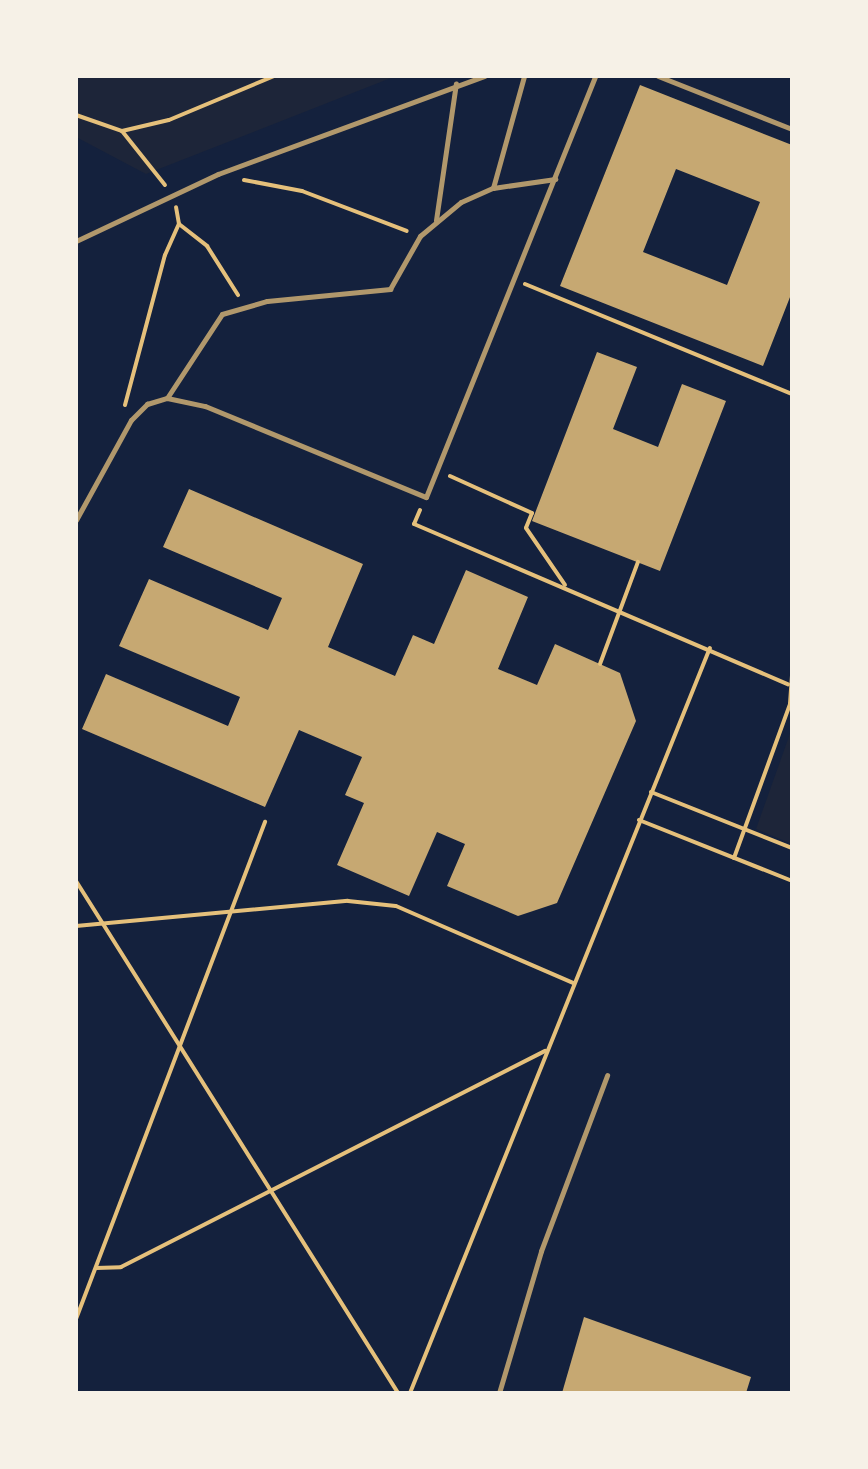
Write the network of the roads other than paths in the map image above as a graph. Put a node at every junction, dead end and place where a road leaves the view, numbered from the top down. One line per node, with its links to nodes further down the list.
1 (485, 76): 5 (lane)
2 (524, 76): 8 (lane)
3 (595, 76): 7 (lane)
4 (658, 76): 6 (lane)
5 (456, 83): 9 (lane); 10 (lane)
6 (792, 129)
7 (555, 179): 8 (lane); 11 (lane)
8 (493, 188): 9 (lane)
9 (435, 221): 11 (lane)
10 (76, 241)
11 (167, 398): 12 (lane)
12 (76, 520)
13 (607, 1075): 14 (lane)
14 (499, 1393)

